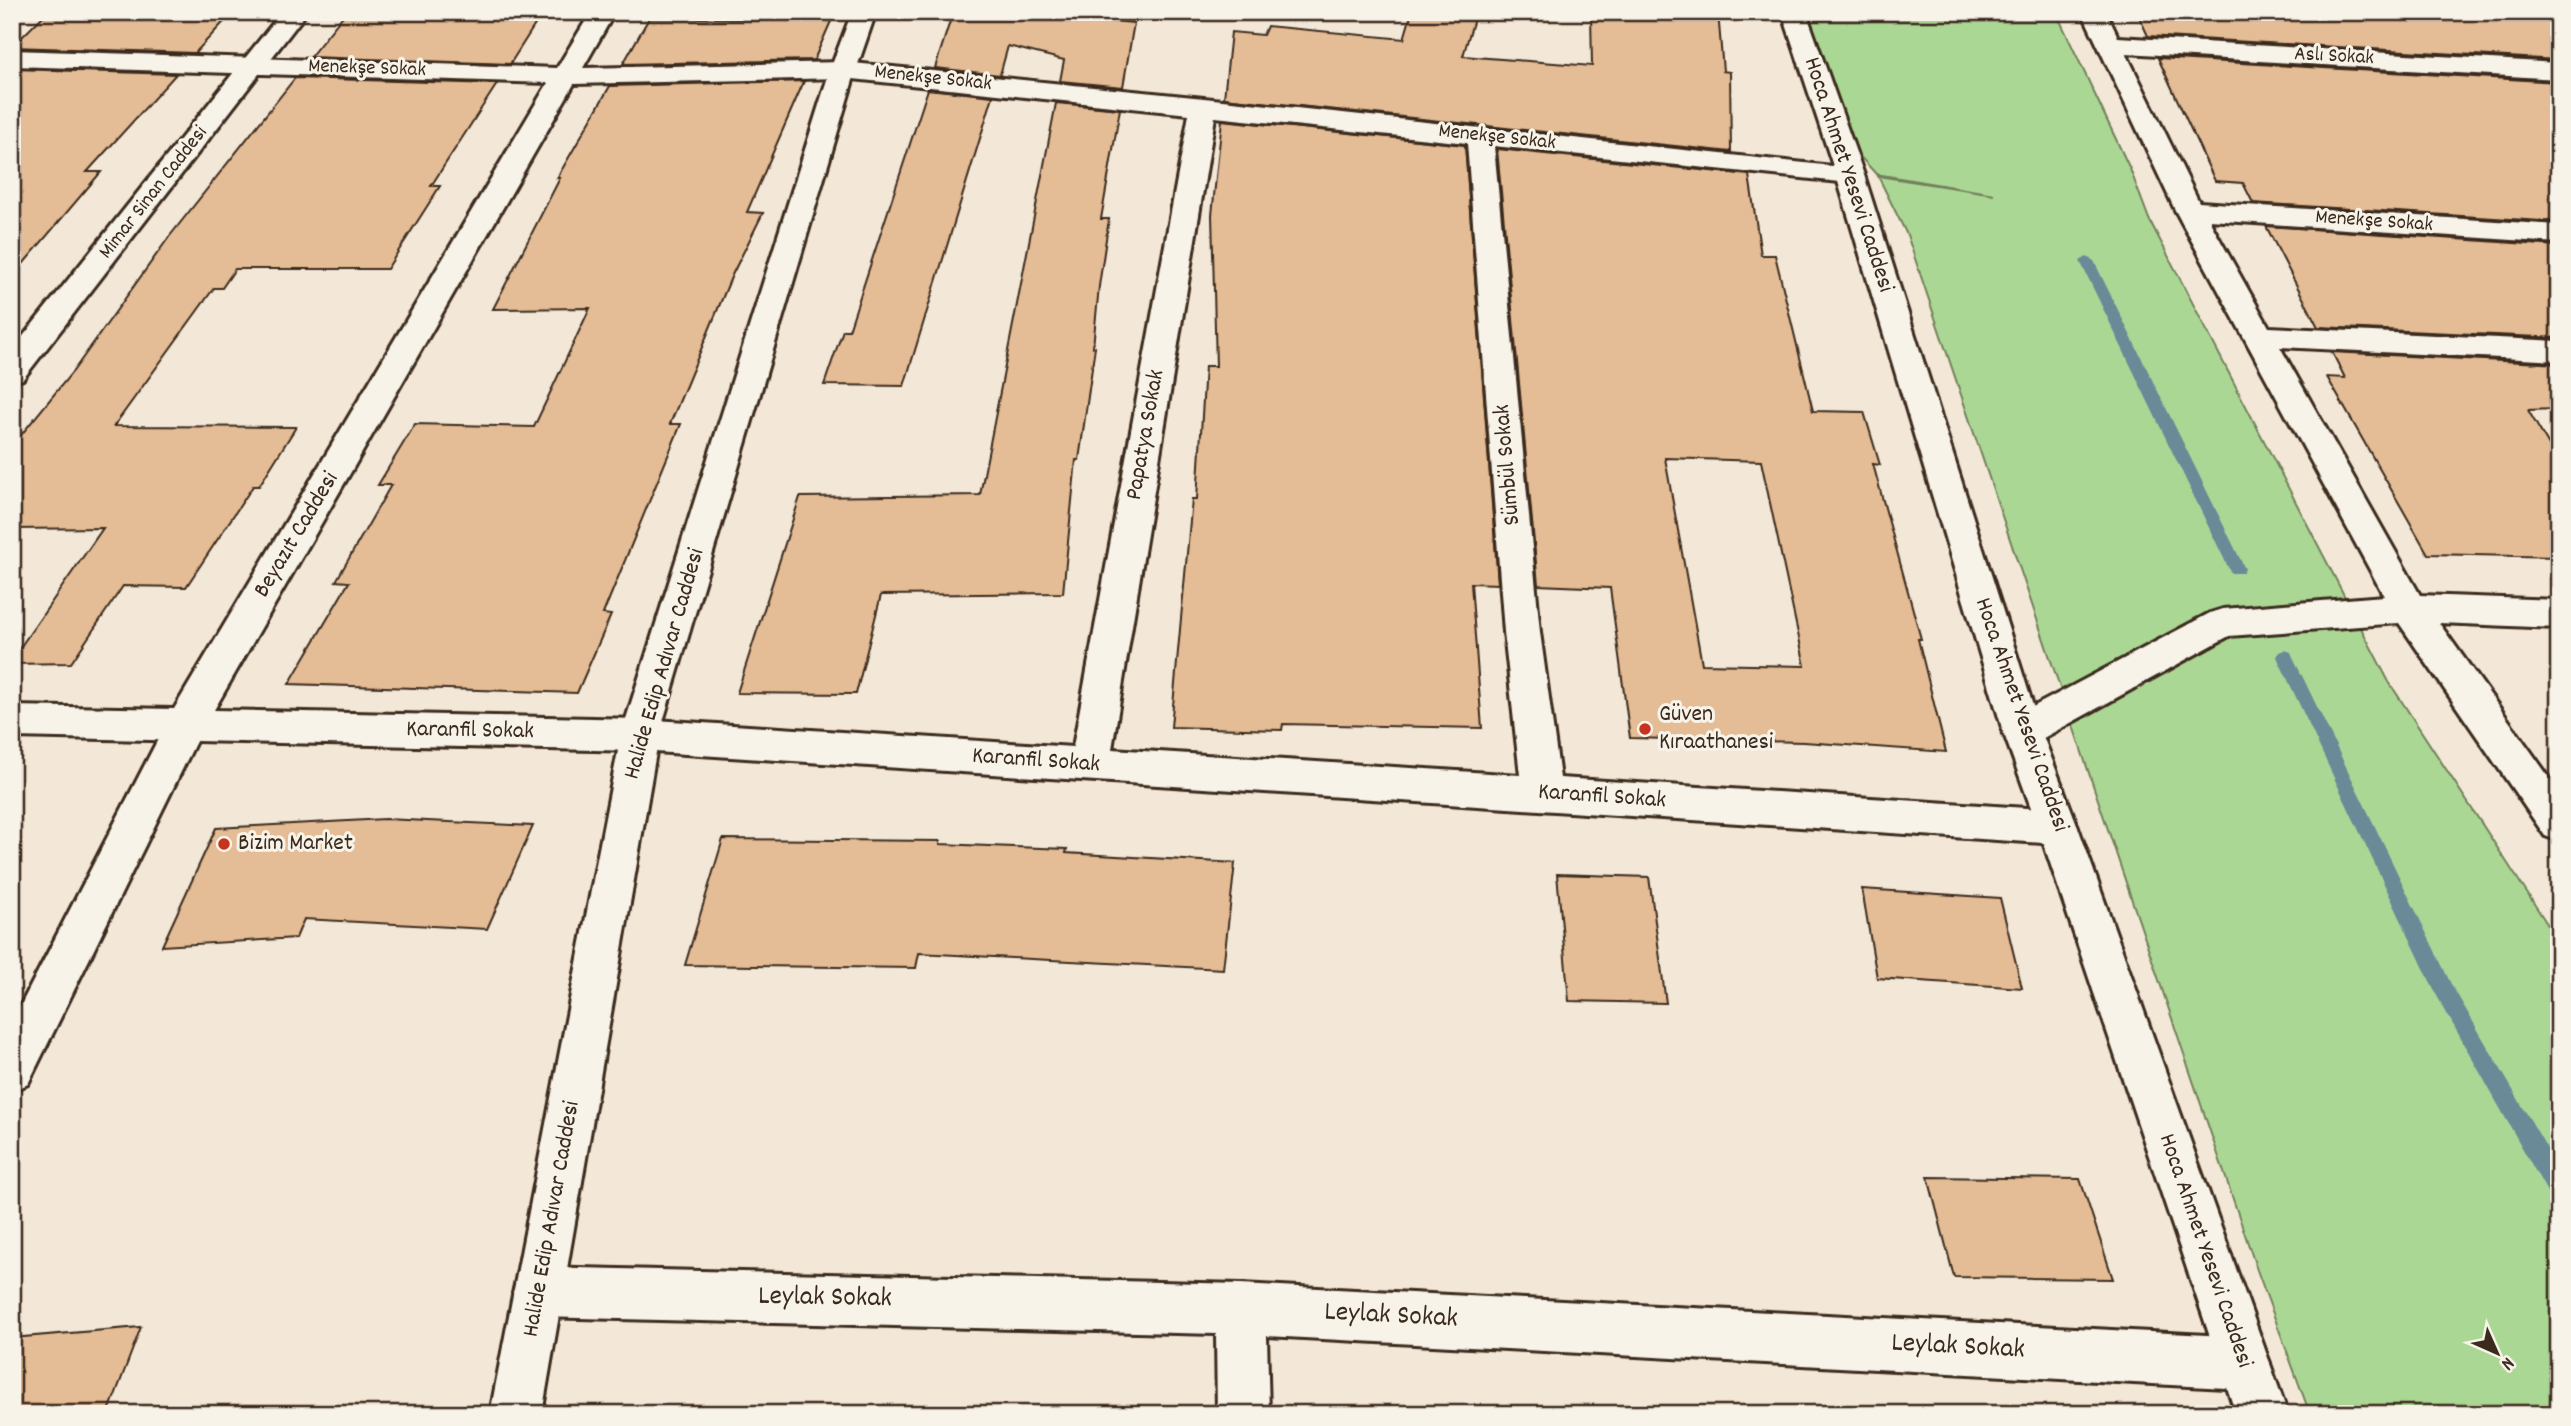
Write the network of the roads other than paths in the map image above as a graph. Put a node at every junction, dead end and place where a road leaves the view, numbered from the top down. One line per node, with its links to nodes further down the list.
1 (295, 12): 8 (street, Mimar Sinan Caddesi)
2 (603, 12): 11 (street, Beyazıt Caddesi)
3 (864, 12): 9 (street, Halide Edip Adıvar Caddesi)
4 (1794, 12): 14 (street, Hoca Ahmet Yesevi Caddesi)
5 (2094, 12): 6 (street)
6 (2109, 44): 10 (street, Aslı Sokak); 15 (street)
7 (12, 58): 8 (street, Menekşe Sokak)
8 (254, 66): 11 (street, Menekşe Sokak); 19 (street, Mimar Sinan Caddesi)
9 (843, 70): 11 (street, Menekşe Sokak); 12 (street, Menekşe Sokak); 25 (street, Halide Edip Adıvar Caddesi)
10 (2559, 71)
11 (568, 76): 23 (street, Beyazıt Caddesi)
12 (1204, 106): 13 (street, Menekşe Sokak); 26 (street, Papatya Sokak)
13 (1480, 136): 14 (street, Menekşe Sokak); 27 (street, Sümbül Sokak)
14 (1850, 175): 24 (street, Hoca Ahmet Yesevi Caddesi)
15 (2189, 210): 16 (street, Menekşe Sokak); 17 (street)
16 (2559, 234)
17 (2258, 336): 18 (street); 20 (street)
18 (2559, 351)
19 (12, 372)
20 (2409, 608): 21 (street); 24 (street); 28 (street)
21 (2559, 614)
22 (12, 721): 23 (street, Karanfil Sokak)
23 (185, 725): 25 (street, Karanfil Sokak); 30 (street, Beyazıt Caddesi)
24 (2022, 731): 29 (street, Hoca Ahmet Yesevi Caddesi)
25 (640, 735): 26 (street, Karanfil Sokak); 31 (street, Halide Edip Adıvar Caddesi)
26 (1090, 764): 27 (street, Karanfil Sokak)
27 (1542, 793): 29 (street, Karanfil Sokak)
28 (2559, 824)
29 (2058, 827): 33 (street, Hoca Ahmet Yesevi Caddesi)
30 (12, 1069)
31 (538, 1292): 32 (street, Leylak Sokak); 34 (street, Halide Edip Adıvar Caddesi)
32 (1241, 1309): 33 (street, Leylak Sokak); 35 (street)
33 (2244, 1363): 36 (street, Hoca Ahmet Yesevi Caddesi)
34 (516, 1414)
35 (1243, 1414)
36 (2262, 1414)

